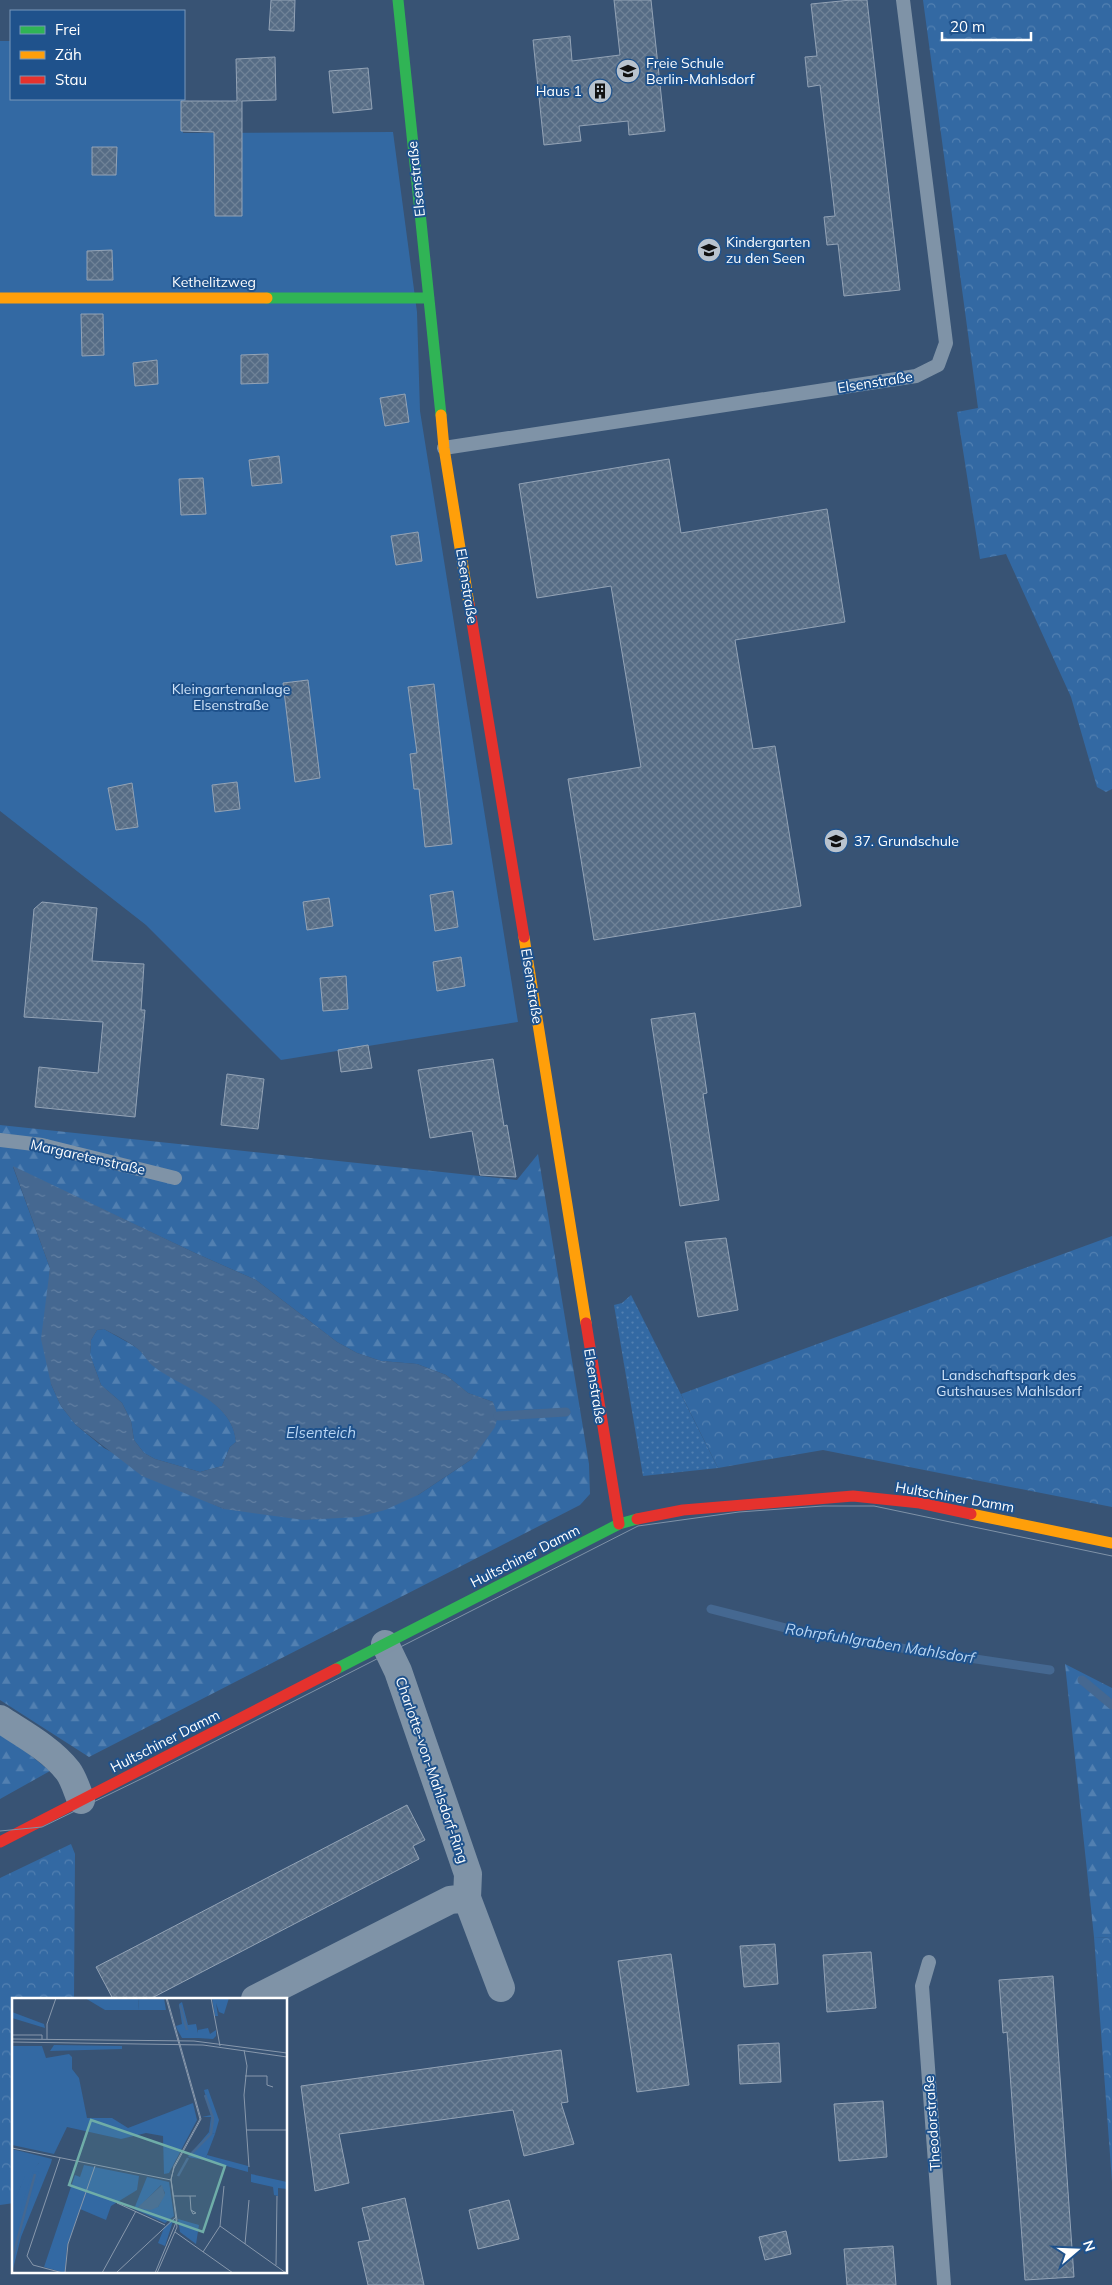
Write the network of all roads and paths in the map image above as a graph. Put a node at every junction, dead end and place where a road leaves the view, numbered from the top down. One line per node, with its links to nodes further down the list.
1 (398, 0): 4 (street, Elsenstraße)
2 (903, 0): 5 (lane, Elsenstraße)
3 (0, 298): 4 (street, Kethelitzweg)
4 (428, 298): 5 (street, Elsenstraße)
5 (444, 448): 8 (street, Elsenstraße)
6 (0, 1140): 7 (lane, Margaretenstraße)
7 (175, 1178)
8 (620, 1524): 9 (street, Hultschiner Damm); 10 (street, Hultschiner Damm)
9 (1112, 1543)
10 (385, 1644): 12 (street, Hultschiner Damm); 14 (street, Charlotte-von-Mahlsdorf-Ring)
11 (0, 1719): 12 (street)
12 (81, 1800): 13 (street, Hultschiner Damm)
13 (0, 1842)
14 (467, 1898): 16 (street, Charlotte-von-Mahlsdorf-Ring); 17 (street)
15 (929, 1962): 18 (lane, Theodorstraße)
16 (501, 1988)
17 (262, 1997)
18 (944, 2285)

